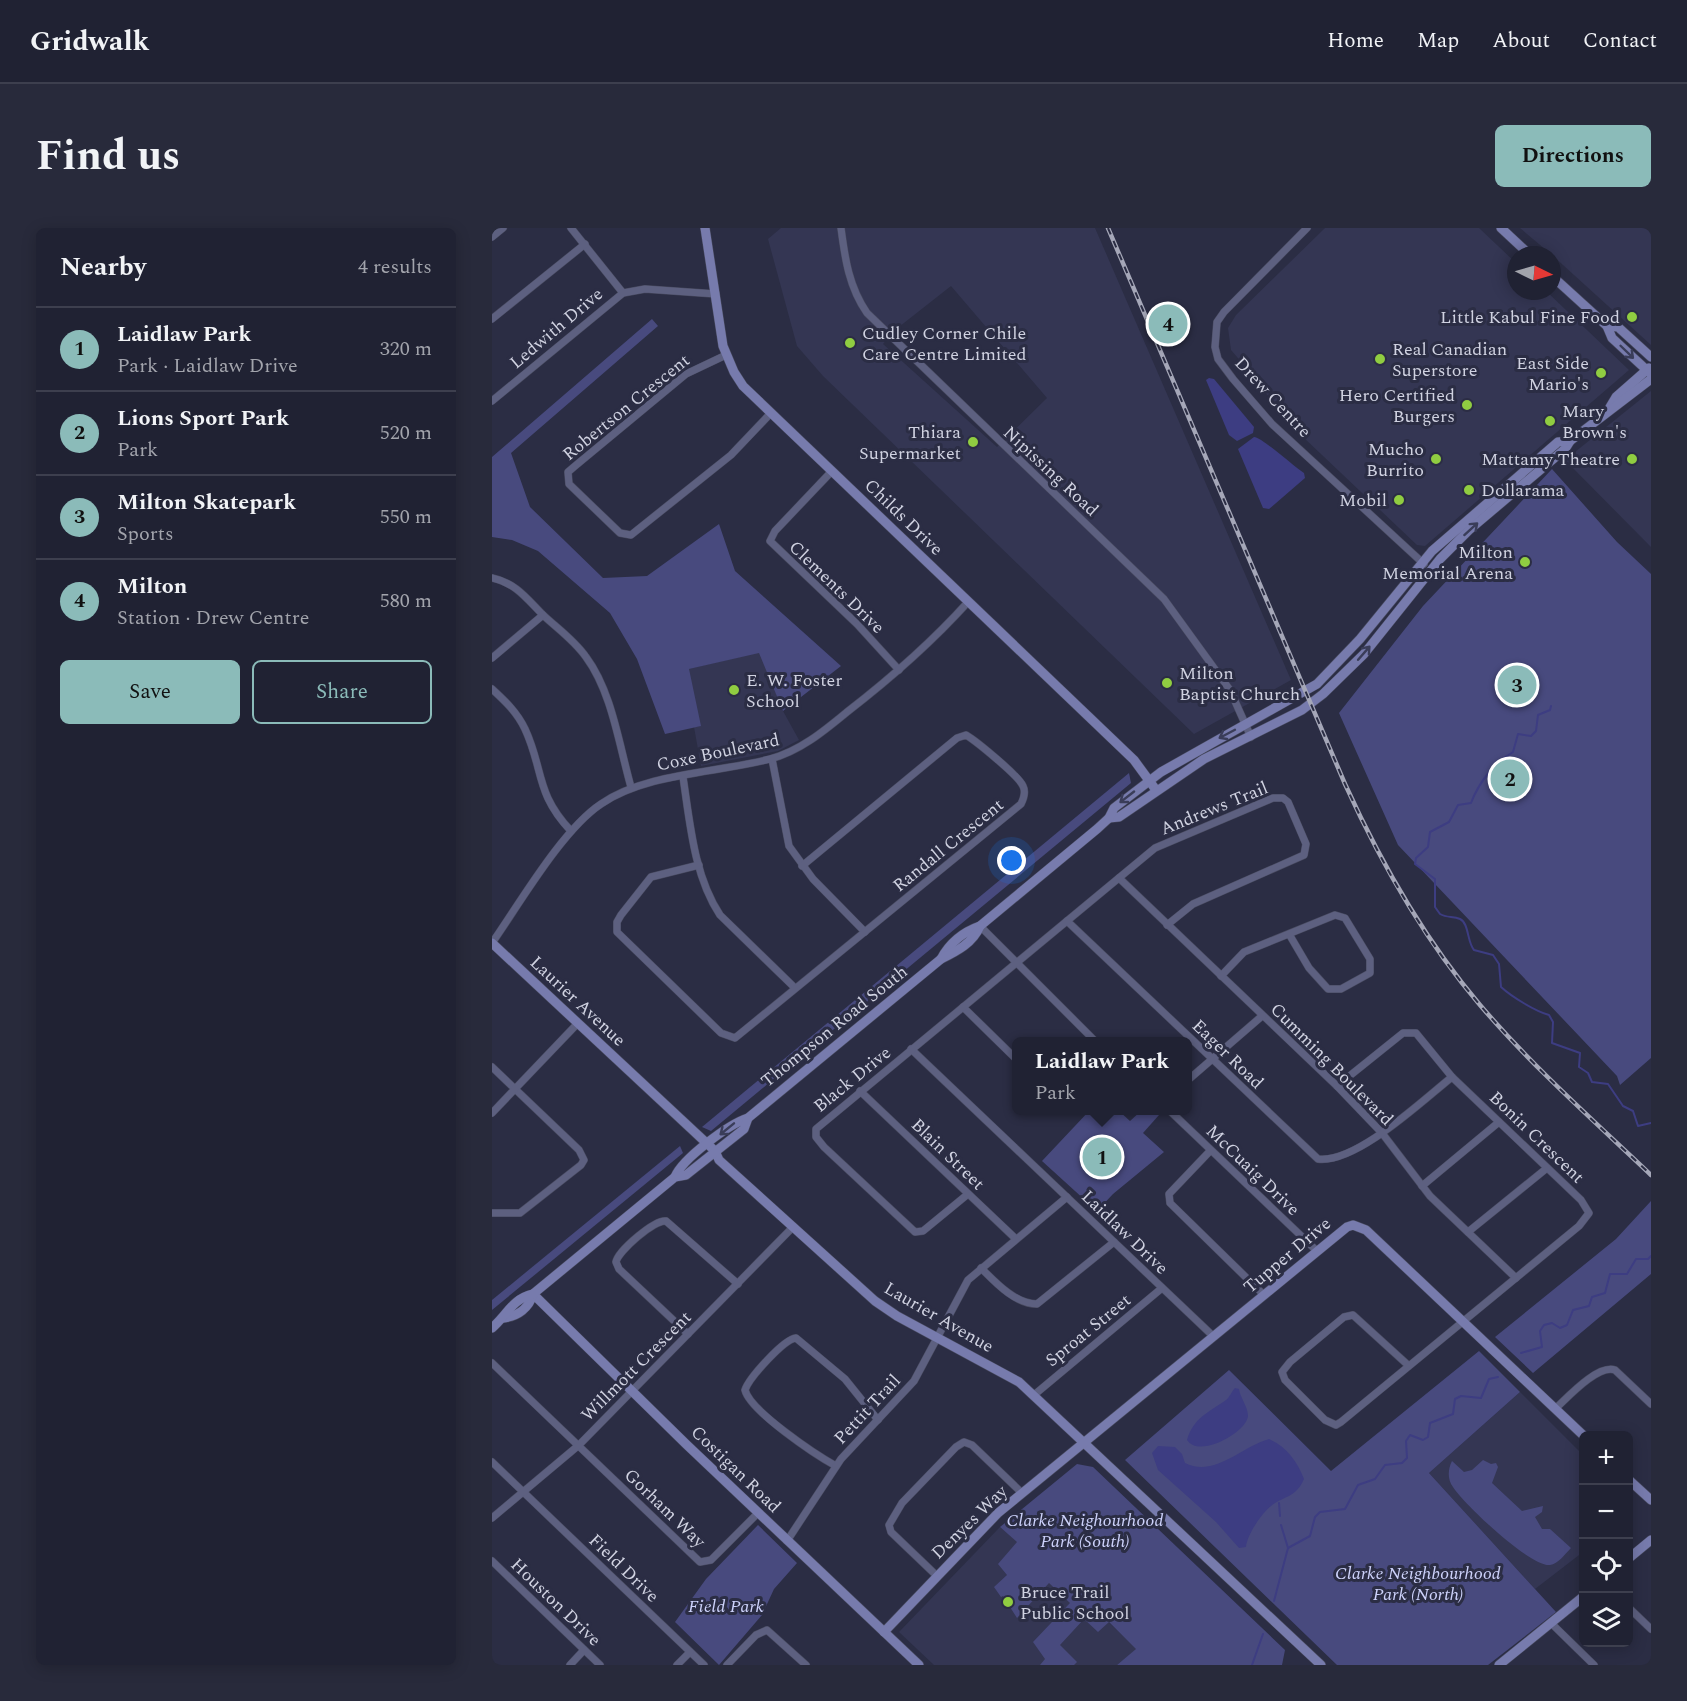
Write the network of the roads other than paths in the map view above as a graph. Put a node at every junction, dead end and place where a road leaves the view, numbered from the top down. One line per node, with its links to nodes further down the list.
1 (503, 228): 7 (street)
2 (571, 228): 8 (street)
3 (705, 228): 12 (street, Childs Drive)
4 (841, 228): 30 (street, Nipissing Road)
5 (1307, 228): 22 (street, Drew Centre)
6 (1501, 228): 9 (street)
7 (492, 237)
8 (585, 244): 11 (street); 13 (street)
9 (1520, 246)
10 (1561, 288): 14 (street)
11 (623, 293): 12 (street, Ledwith Drive); 18 (street, Ledwith Drive)
12 (716, 294): 15 (street, Childs Drive)
13 (492, 319)
14 (1607, 326): 16 (street); 17 (street, one-way to 17)
15 (726, 355): 19 (street, Childs Drive); 19 (street, Robertson Crescent)
16 (1651, 357)
17 (1650, 372): 20 (street, Thompson Road South)
18 (492, 401)
19 (770, 414): 21 (street, Childs Drive)
20 (1570, 441): 22 (street, Thompson Road South); 23 (street, Thompson Road South, one-way to 20)
21 (832, 471): 25 (street, Childs Drive); 28 (street, Clements Drive)
22 (1422, 562): 23 (street, Drew Centre); 30 (street, Thompson Road South)
23 (1430, 570): 31 (street, Thompson Road South, one-way to 23)
24 (492, 578): 26 (street)
25 (968, 602): 28 (street, Coxe Boulevard); 34 (street, Childs Drive)
26 (543, 615): 27 (street); 35 (street)
27 (492, 658)
28 (900, 670): 32 (street, Coxe Boulevard)
29 (492, 688): 38 (street)
30 (1246, 724): 31 (street, Nipissing Road); 34 (street, Thompson Road South, one-way to 34)
31 (1251, 736): 36 (street, Thompson Road South)
32 (772, 759): 33 (street, Coxe Boulevard); 40 (street)
33 (682, 777): 35 (street, Coxe Boulevard); 39 (street)
34 (1150, 780): 36 (street, Childs Drive); 37 (street, Thompson Road South, one-way to 37)
35 (630, 787): 38 (street, Coxe Boulevard)
36 (1156, 789): 37 (street, Thompson Road South)
37 (1109, 818): 44 (street, Thompson Road South)
38 (571, 831): 47 (street, Coxe Boulevard)
39 (699, 865): 50 (street); 50 (street, Randall Crescent)
40 (802, 866): 45 (street); 45 (street, Randall Crescent)
41 (1119, 878): 42 (street, Andrews Trail); 43 (street, Cumming Boulevard); 43 (street, Andrews Trail)
42 (1067, 921): 48 (street, Andrews Trail); 55 (street, Eager Road)
43 (1167, 925): 49 (street, Cumming Boulevard)
44 (980, 926): 48 (street); 70 (street, Thompson Road South)
45 (865, 932): 50 (street, Randall Crescent)
46 (1289, 934): 46 (street); 49 (street)
47 (492, 943): 53 (street, Laurier Avenue)
48 (1015, 963): 51 (street, Black Drive); 54 (street)
49 (1221, 976): 52 (street, Cumming Boulevard)
50 (795, 988)
51 (963, 1007): 57 (street, Black Drive); 58 (street)
52 (1262, 1016): 59 (street); 63 (street, Cumming Boulevard)
53 (578, 1023): 64 (street); 70 (street, Laurier Avenue)
54 (1092, 1037)
55 (1189, 1037)
56 (1192, 1040): 59 (street, Eager Road)
57 (911, 1049): 65 (street, Black Drive); 75 (street, Laidlaw Drive)
58 (1012, 1054)
59 (1212, 1059): 61 (street); 69 (street, Eager Road)
60 (492, 1067): 64 (street)
61 (1192, 1076)
62 (1452, 1077): 63 (street, Bonin Crescent); 68 (street, Bonin Crescent); 69 (street)
63 (1337, 1086): 69 (street, Cumming Boulevard)
64 (515, 1088): 66 (street); 76 (street)
65 (860, 1091): 74 (street, Blain Street); 74 (street, Black Drive)
66 (492, 1113)
67 (1174, 1115): 71 (street, McCuaig Drive)
68 (1499, 1122): 72 (street, Bonin Crescent); 73 (street)
69 (1382, 1133): 73 (street, Cumming Boulevard)
70 (711, 1148): 77 (street, Laurier Avenue); 86 (street, Thompson Road South)
71 (1210, 1151): 81 (street, McCuaig Drive); 87 (street)
72 (1547, 1168): 78 (street); 83 (street, Bonin Crescent)
73 (1422, 1186): 78 (street, Cumming Boulevard)
74 (968, 1194): 79 (street, Blain Street)
75 (1067, 1197): 79 (street, Pettit Trail); 80 (street, Laidlaw Drive)
76 (492, 1213)
77 (793, 1227): 84 (street, Willmott Crescent); 92 (street, Laurier Avenue)
78 (1468, 1232): 83 (street, Cumming Boulevard)
79 (1016, 1239): 82 (street, Pettit Trail)
80 (1114, 1242): 82 (street); 85 (street, Laidlaw Drive)
81 (1317, 1251): 87 (street, Tupper Drive); 88 (street, Tupper Drive)
82 (981, 1268): 92 (street, Pettit Trail)
83 (1516, 1278): 88 (street, Bonin Crescent)
84 (738, 1284): 90 (street, Willmott Crescent); 90 (street)
85 (1162, 1288): 91 (street, Laidlaw Drive); 96 (street, Sproat Street)
86 (533, 1294): 89 (street, Thompson Road South); 95 (street, Costigan Road)
87 (1264, 1295): 91 (street, Tupper Drive)
88 (1463, 1322): 94 (street, Bonin Crescent); 98 (street, Tupper Drive)
89 (492, 1328)
90 (688, 1334): 95 (street, Willmott Crescent)
91 (1213, 1336): 101 (street, Tupper Drive)
92 (937, 1337): 96 (street, Laurier Avenue); 99 (street, Pettit Trail)
93 (492, 1363): 102 (street)
94 (1409, 1366): 94 (street, Bonin Crescent)
95 (633, 1391): 102 (street, Willmott Crescent); 109 (street, Costigan Road)
96 (1034, 1395): 101 (street, Laurier Avenue)
97 (1651, 1404): 98 (street)
98 (1555, 1409): 100 (street, Tupper Drive)
99 (878, 1420): 104 (street, Pettit Trail); 104 (street)
100 (1579, 1431)
101 (1084, 1443): 107 (street, Denyes Way); 130 (street, Laurier Avenue)
102 (579, 1445): 106 (street, Willmott Crescent); 109 (street, Gorham Way)
103 (492, 1462): 106 (street, Field Drive)
104 (836, 1466): 112 (street, Pettit Trail)
105 (1633, 1483): 108 (street)
106 (523, 1492): 110 (street, Willmott Crescent); 122 (street, Field Drive)
107 (1022, 1493): 115 (street, Denyes Way); 115 (street)
108 (1651, 1500)
109 (758, 1513): 112 (street, Costigan Road)
110 (492, 1518)
111 (1651, 1540): 113 (street)
112 (787, 1541): 120 (street, Costigan Road)
113 (1633, 1556)
114 (492, 1562): 121 (street, Houston Drive)
115 (937, 1576): 120 (street, Denyes Way)
116 (1579, 1600): 118 (street)
117 (1633, 1611): 119 (street)
118 (1551, 1623): 131 (street); 132 (street)
119 (1651, 1629)
120 (884, 1632): 129 (street, Costigan Road)
121 (585, 1650): 123 (street); 124 (street, Houston Drive)
122 (690, 1652): 125 (street); 126 (street, Field Drive)
123 (570, 1665)
124 (600, 1665)
125 (677, 1665)
126 (704, 1665)
127 (727, 1665): 128 (street)
128 (806, 1665)
129 (919, 1665)
130 (1321, 1665)
131 (1500, 1665)
132 (1594, 1665)

